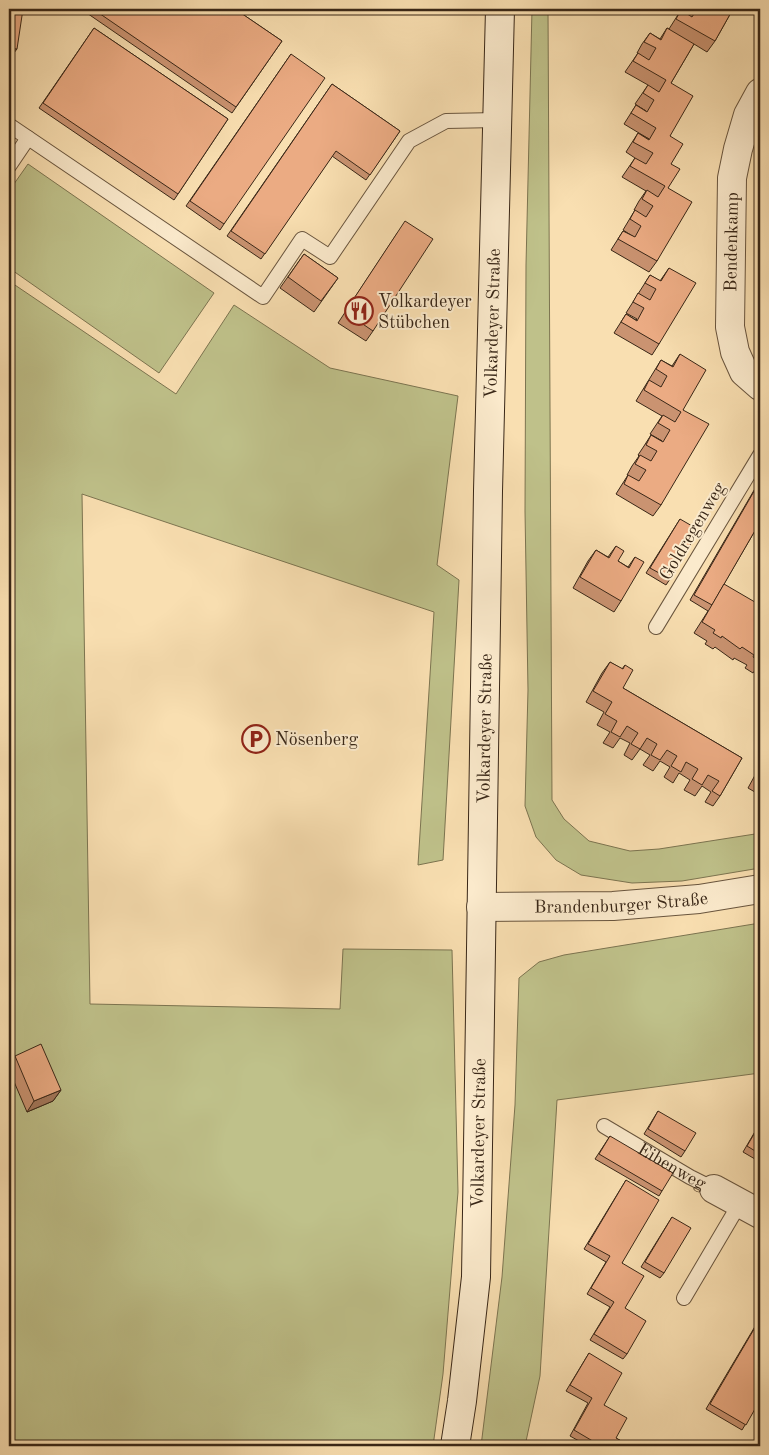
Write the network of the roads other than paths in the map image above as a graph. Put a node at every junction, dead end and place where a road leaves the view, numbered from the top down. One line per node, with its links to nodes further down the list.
1 (500, 9): 3 (main road, Volkardeyer Straße)
2 (760, 93): 7 (main road, Bendenkamp)
3 (497, 120): 5 (lane); 11 (main road, Volkardeyer Straße)
4 (9, 125): 5 (lane)
5 (28, 138): 6 (lane)
6 (9, 166)
7 (760, 386)
8 (760, 455): 9 (lane, Goldregenweg)
9 (656, 627)
10 (760, 888): 11 (main road, Brandenburger Straße)
11 (481, 907): 16 (main road, Volkardeyer Straße)
12 (604, 1126): 13 (lane, Eibenweg)
13 (714, 1188): 14 (main road, Eibenweg)
14 (750, 1209): 15 (lane, Eibenweg)
15 (684, 1298)
16 (455, 1446)

